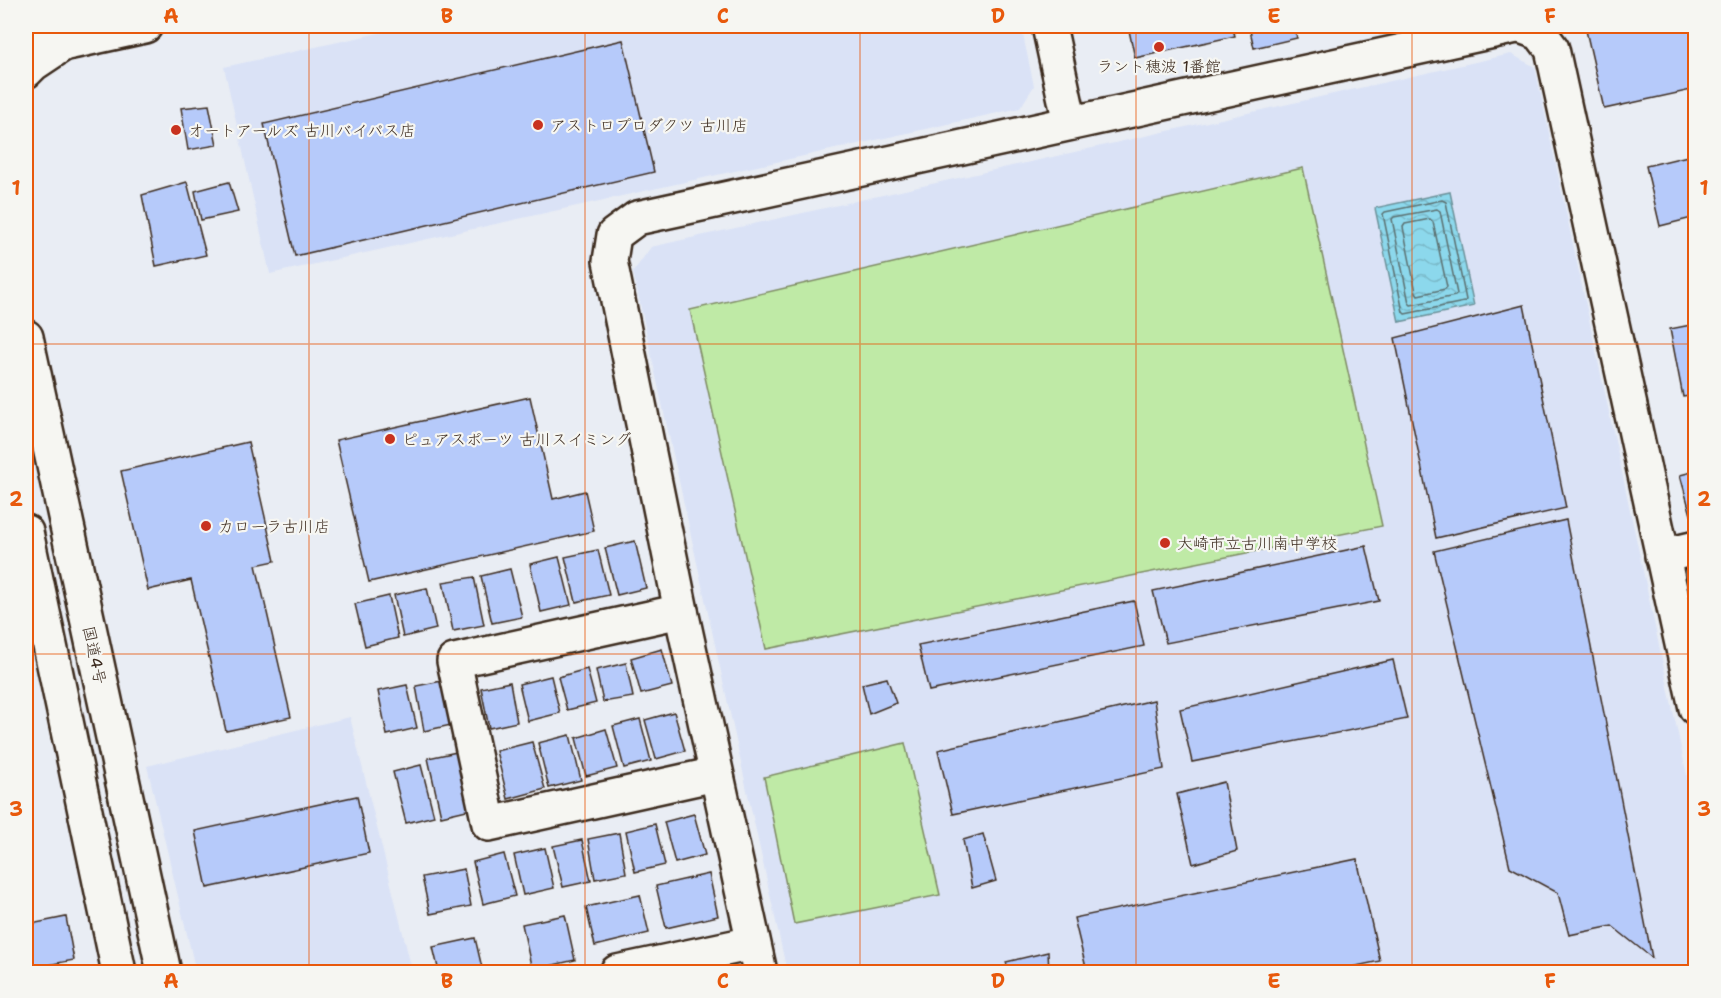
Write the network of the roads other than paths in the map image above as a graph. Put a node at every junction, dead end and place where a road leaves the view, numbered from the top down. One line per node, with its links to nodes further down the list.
1 (145, 26): 5 (main road)
2 (1049, 26): 7 (main road)
3 (1519, 26): 7 (main road); 11 (main road)
4 (26, 29): 5 (main road)
5 (63, 44): 6 (main road)
6 (26, 71)
7 (1070, 123): 12 (main road)
8 (26, 337): 17 (main road, 国道4号)
9 (26, 532): 16 (main road)
10 (1695, 548): 11 (main road)
11 (1662, 556): 13 (main road)
12 (681, 611): 14 (main road); 14 (main road)
13 (1695, 708)
14 (716, 774): 15 (main road)
15 (756, 958): 18 (main road)
16 (119, 972)
17 (164, 972)
18 (617, 972)

